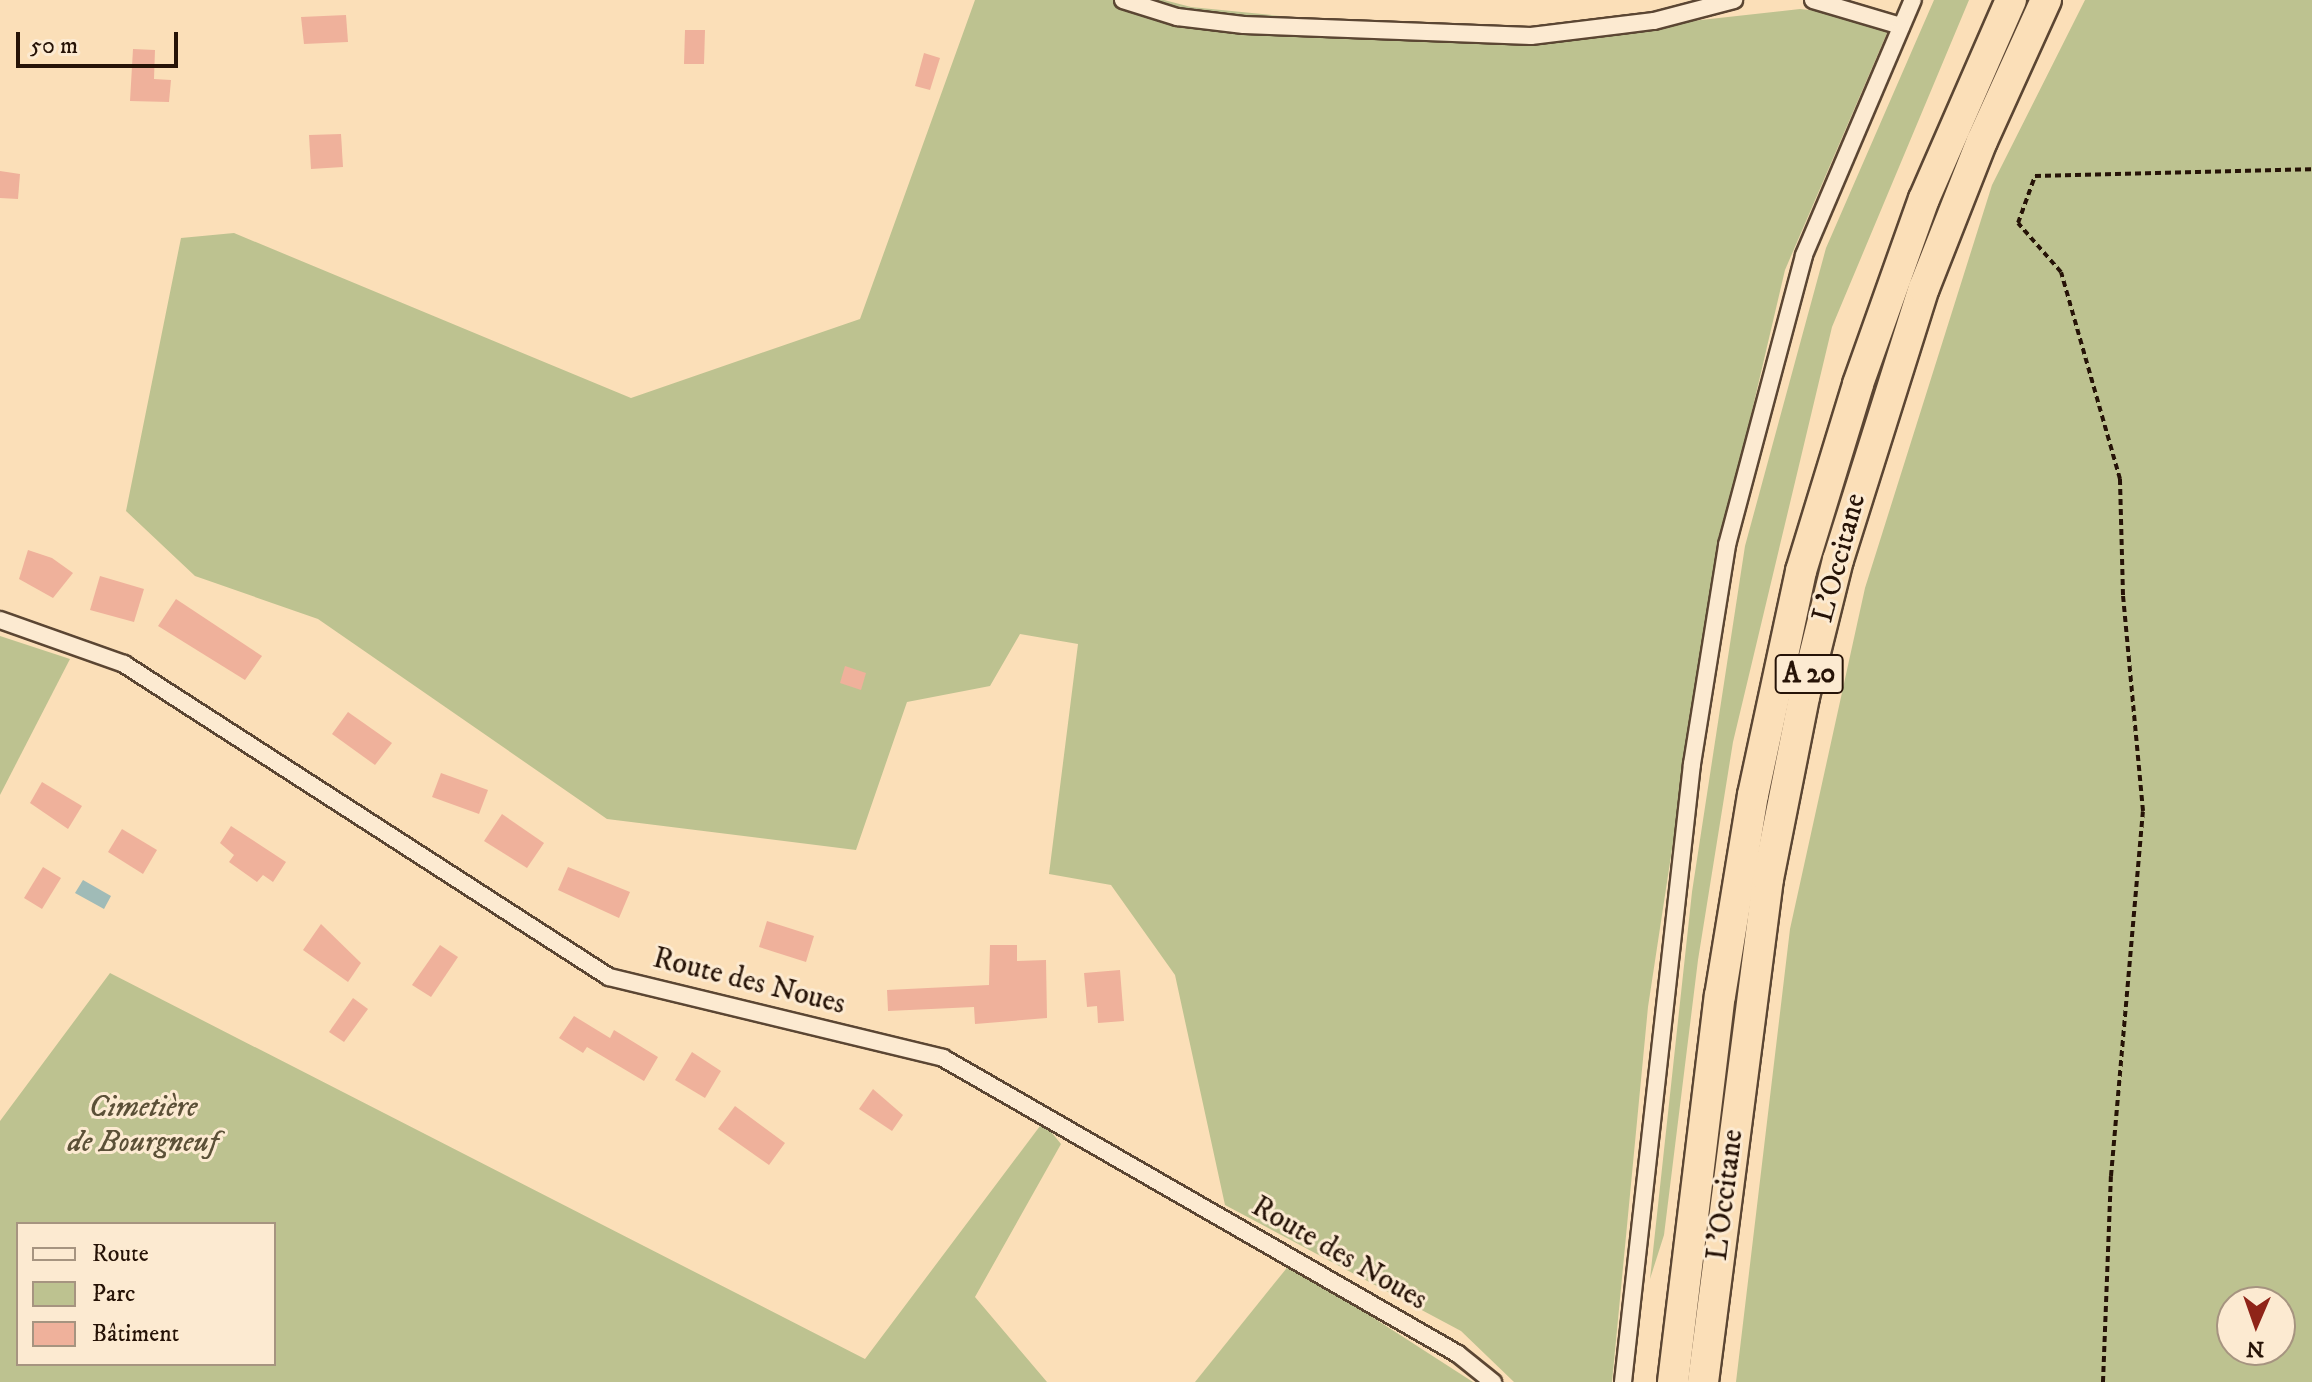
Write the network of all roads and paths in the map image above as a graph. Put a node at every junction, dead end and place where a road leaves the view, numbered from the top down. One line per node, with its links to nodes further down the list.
1 (1123, 0): 2 (street)
2 (1734, 0)
3 (1813, 0): 7 (street)
4 (1913, 0): 7 (street)
5 (2011, 0): 12 (highway, L'Occitane / A 20)
6 (2046, 0): 13 (highway, L'Occitane / A 20)
7 (1901, 26): 11 (street)
8 (2312, 169): 14 (path)
9 (0, 620): 10 (street, Route des Noues)
10 (1493, 1382)
11 (1623, 1382)
12 (1673, 1382)
13 (1703, 1382)
14 (2103, 1382)

